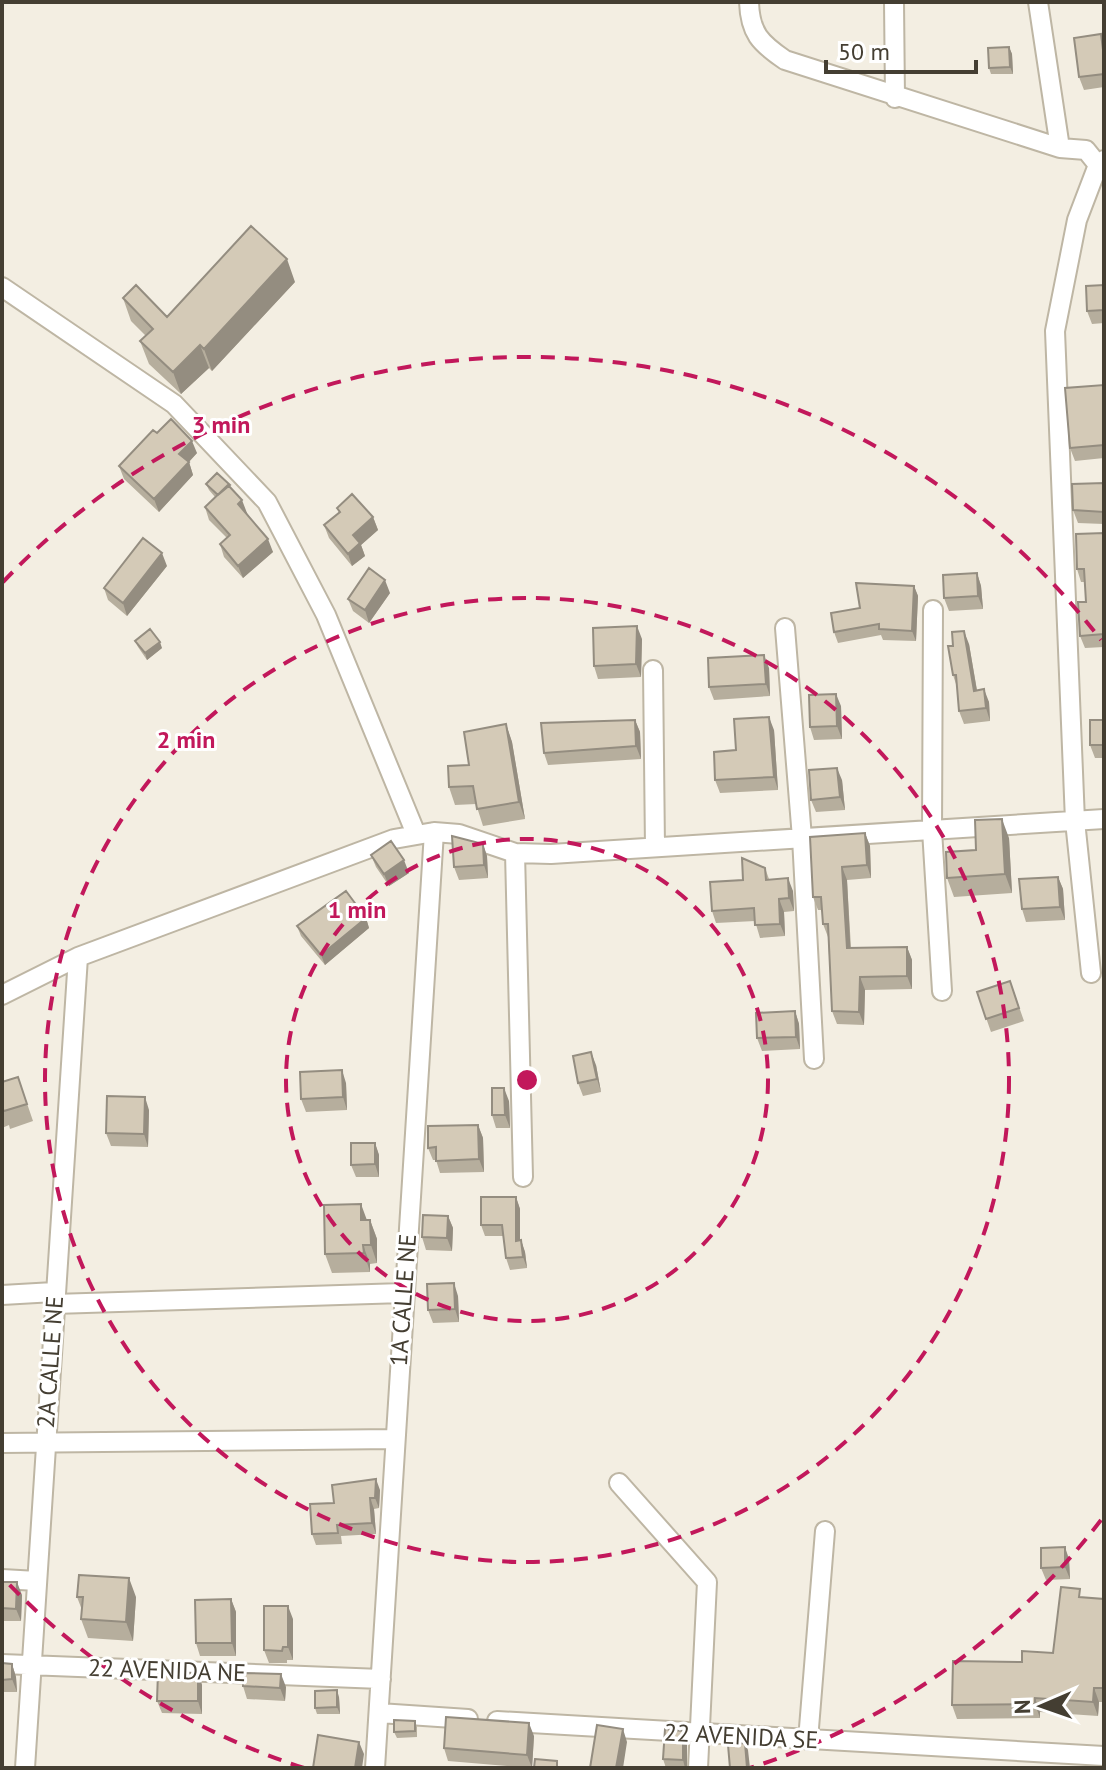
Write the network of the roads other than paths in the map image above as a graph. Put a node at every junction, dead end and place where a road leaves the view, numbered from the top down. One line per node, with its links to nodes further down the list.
1 (749, 2): 4 (street)
2 (894, 2): 4 (street)
3 (1038, 2): 5 (street)
4 (895, 98): 5 (street)
5 (1060, 148): 6 (street)
6 (1101, 162): 12 (street)
7 (2, 287): 14 (street)
8 (933, 610): 13 (street)
9 (785, 628): 15 (street)
10 (653, 670): 16 (street)
11 (1104, 819): 12 (street)
12 (1075, 821): 13 (street); 19 (street)
13 (932, 830): 15 (street); 20 (street)
14 (425, 833): 17 (street); 18 (street); 24 (street, 1A CALLE NE)
15 (802, 838): 16 (street); 22 (street)
16 (655, 847): 17 (street)
17 (515, 853): 23 (street)
18 (78, 957): 21 (street); 26 (street, 2A CALLE NE)
19 (1091, 973)
20 (942, 991)
21 (2, 995)
22 (814, 1059)
23 (523, 1177)
24 (403, 1293): 26 (street); 27 (street, 1A CALLE NE)
25 (2, 1295): 26 (street)
26 (54, 1298): 29 (street, 2A CALLE NE)
27 (394, 1439): 29 (street); 36 (street, 1A CALLE NE)
28 (2, 1443): 29 (street)
29 (45, 1443): 33 (street, 2A CALLE NE)
30 (619, 1483): 38 (street)
31 (825, 1531): 39 (street)
32 (2, 1579): 33 (street)
33 (37, 1581): 35 (street, 2A CALLE NE)
34 (2, 1664): 35 (street, 22 AVENIDA NE)
35 (31, 1665): 36 (street, 22 AVENIDA NE); 41 (street, 2A CALLE NE)
36 (381, 1679): 37 (street, 1A CALLE NE)
37 (379, 1713): 38 (street, 22 AVENIDA SE); 42 (street, 1A CALLE NE)
38 (699, 1734): 39 (street, 22 AVENIDA SE); 43 (street)
39 (808, 1740): 40 (street, 22 AVENIDA SE)
40 (1100, 1755)
41 (25, 1768)
42 (375, 1768)
43 (698, 1768)

